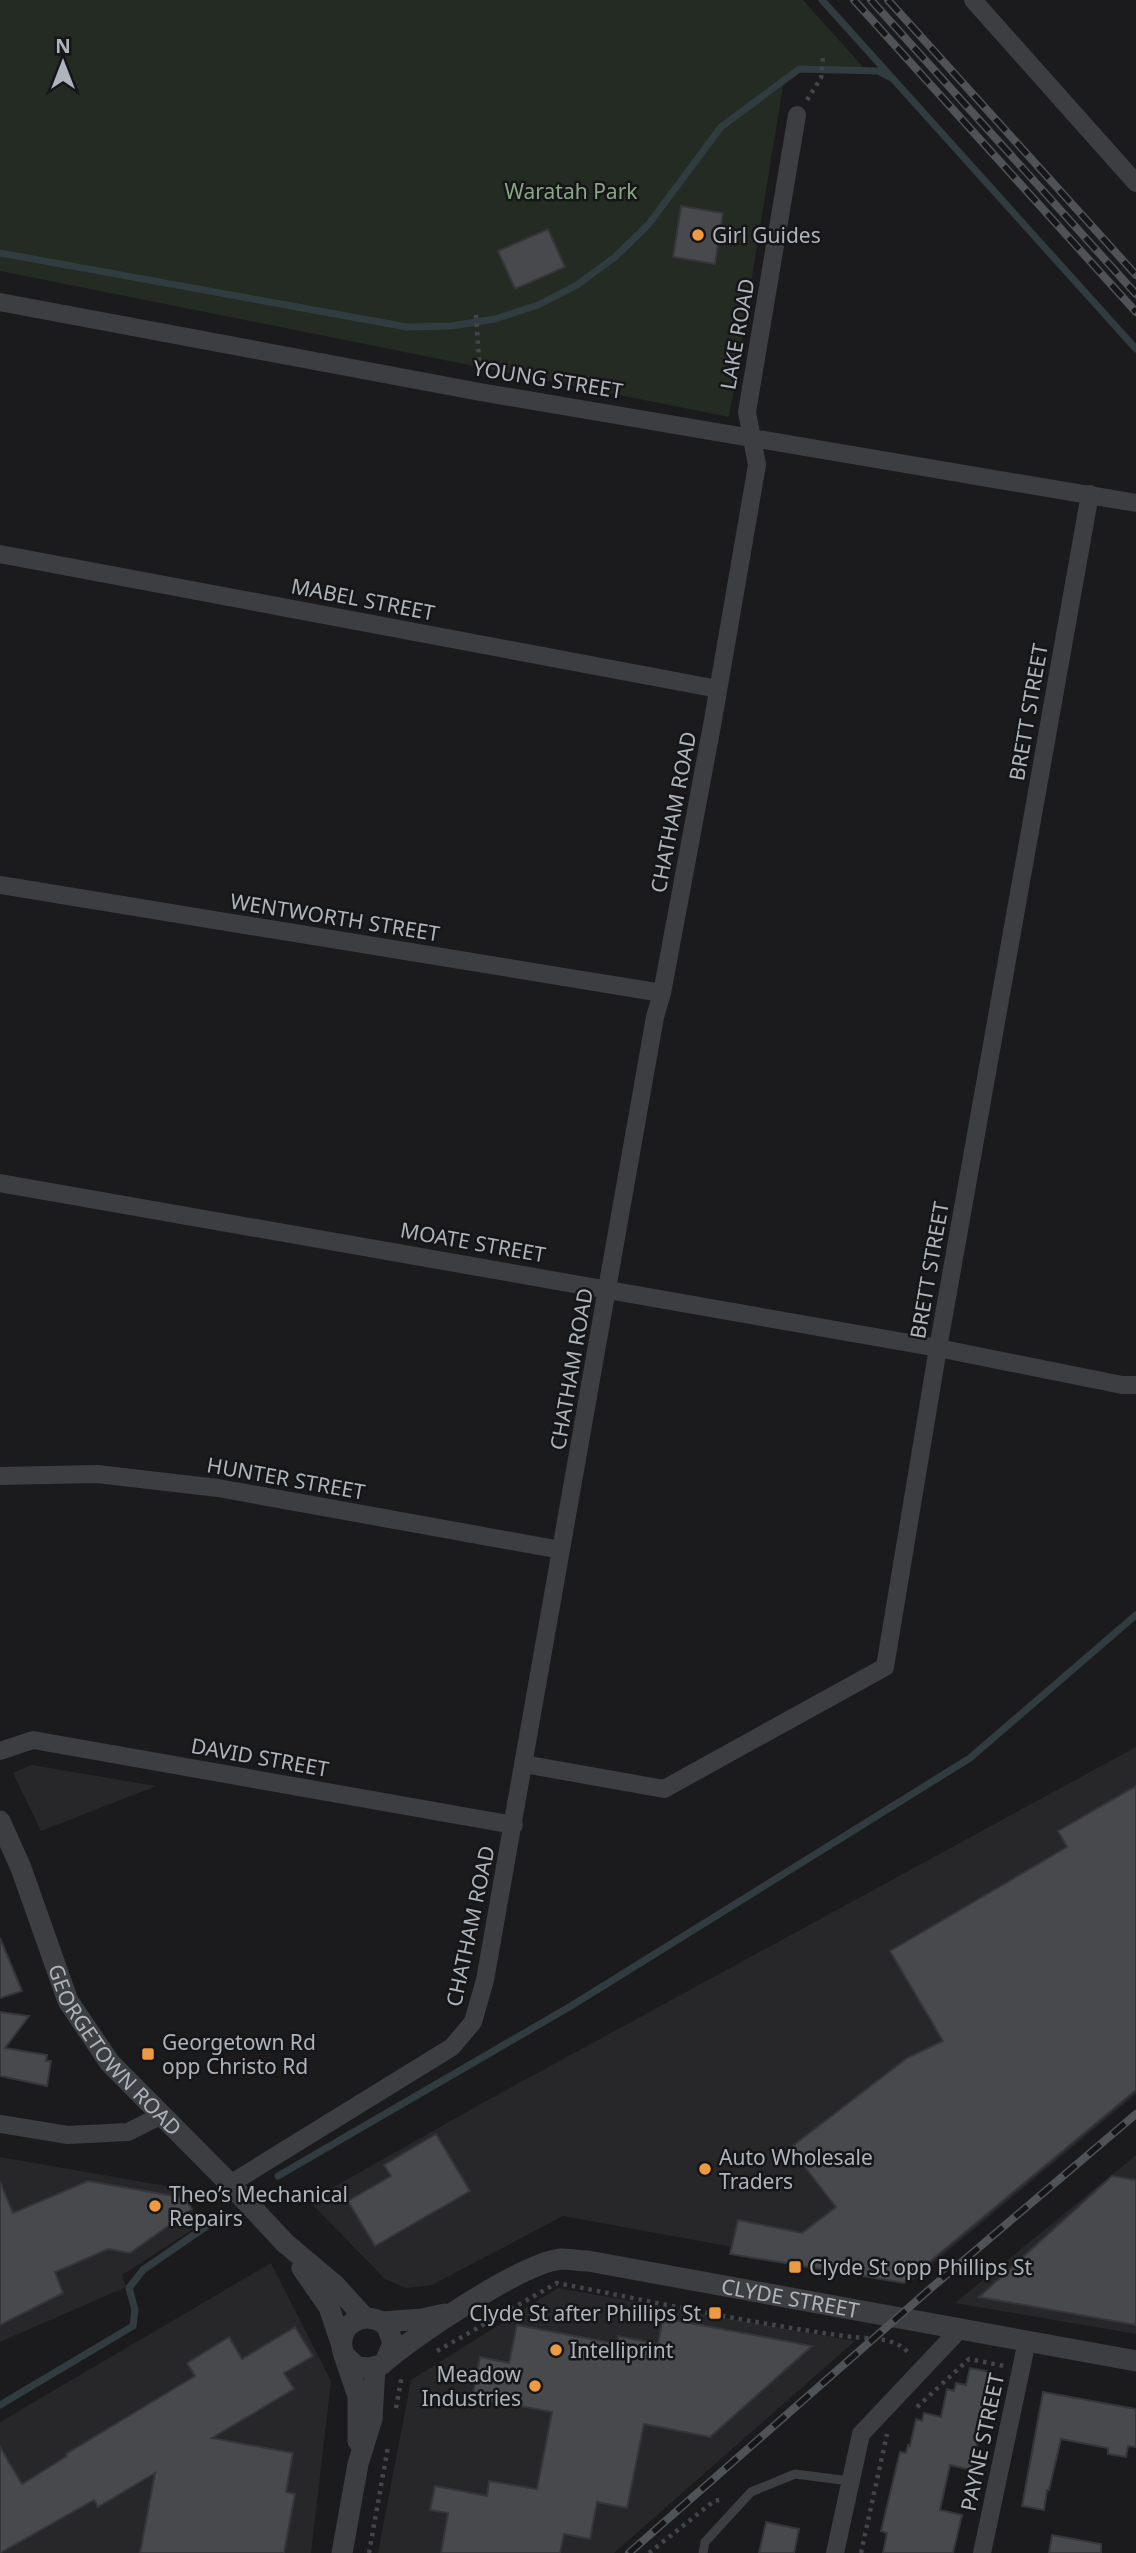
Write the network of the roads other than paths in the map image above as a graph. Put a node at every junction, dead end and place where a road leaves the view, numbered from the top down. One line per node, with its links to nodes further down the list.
1 (973, 0): 3 (street)
2 (797, 115): 5 (street, LAKE ROAD)
3 (1136, 183)
4 (1, 307): 5 (street, YOUNG STREET)
5 (750, 436): 6 (street, YOUNG STREET); 9 (street, CHATHAM ROAD)
6 (1090, 494): 7 (street, YOUNG STREET); 14 (street, BRETT STREET)
7 (1136, 503)
8 (0, 554): 9 (street, MABEL STREET)
9 (718, 689): 11 (street, CHATHAM ROAD)
10 (0, 885): 11 (street, WENTWORTH STREET)
11 (662, 993): 13 (street, CHATHAM ROAD)
12 (0, 1183): 13 (street, MOATE STREET)
13 (608, 1289): 14 (street, MOATE STREET); 17 (street, CHATHAM ROAD)
14 (938, 1348): 15 (street, MOATE STREET); 19 (street, BRETT STREET)
15 (1136, 1385)
16 (0, 1476): 17 (street, HUNTER STREET)
17 (561, 1550): 19 (street, CHATHAM ROAD)
18 (0, 1751): 21 (street, DAVID STREET)
19 (524, 1764): 21 (street, CHATHAM ROAD)
20 (0, 1821): 22 (street, GEORGETOWN ROAD)
21 (514, 1825): 24 (street, CHATHAM ROAD)
22 (160, 2116): 23 (street); 24 (street, GEORGETOWN ROAD)
23 (0, 2124)
24 (230, 2184): 25 (street, GEORGETOWN ROAD)
25 (285, 2243): 27 (street, GEORGETOWN ROAD); 30 (street, GEORGETOWN ROAD)
26 (454, 2312): 27 (street, CLYDE STREET); 28 (street, CLYDE STREET); 32 (street, CLYDE STREET)
27 (373, 2319): 30 (street); 32 (street)
28 (960, 2329): 29 (street, CLYDE STREET); 34 (street)
29 (1027, 2341): 31 (street, CLYDE STREET); 38 (street, PAYNE STREET)
30 (343, 2349): 32 (street); 33 (street, GEORGETOWN ROAD)
31 (1136, 2361)
32 (388, 2367): 33 (street)
33 (358, 2464): 35 (street)
34 (850, 2481): 36 (lane); 37 (street)
35 (342, 2553)
36 (703, 2553)
37 (835, 2553)
38 (982, 2553)

